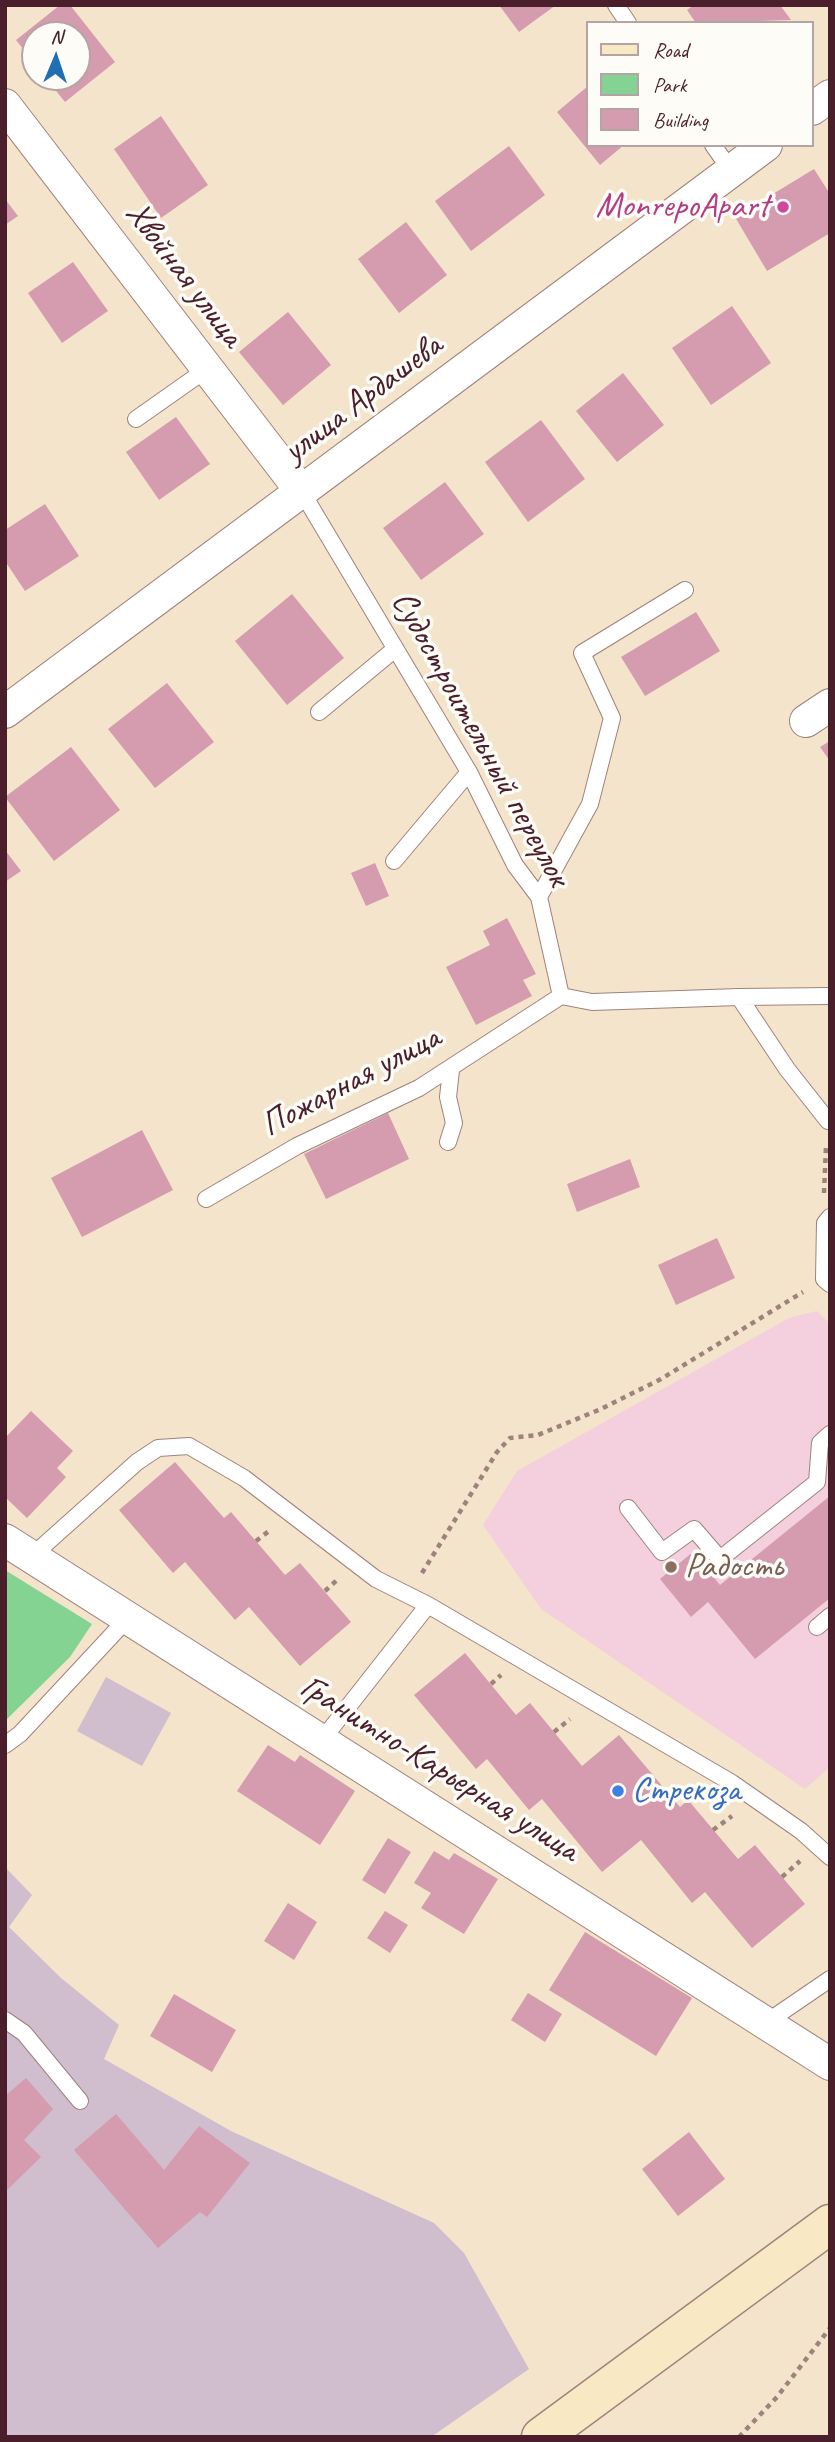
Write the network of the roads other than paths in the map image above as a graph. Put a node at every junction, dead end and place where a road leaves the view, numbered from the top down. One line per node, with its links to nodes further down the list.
1 (615, 5): 2 (lane)
2 (627, 21)
3 (830, 96): 5 (street)
4 (5, 105): 9 (street, Хвойная улица)
5 (814, 108)
6 (714, 147): 8 (lane)
7 (763, 147): 8 (street, улица Ардашева)
8 (732, 172): 11 (street, улица Ардашева)
9 (207, 369): 10 (lane); 11 (street, Хвойная улица)
10 (136, 419)
11 (302, 492): 13 (lane, Судостроительный переулок); 14 (street, улица Ардашева)
12 (685, 590): 18 (lane)
13 (395, 649): 15 (lane); 16 (lane, Судостроительный переулок)
14 (5, 712)
15 (319, 712)
16 (469, 772): 17 (lane); 18 (lane, Судостроительный переулок)
17 (394, 861)
18 (539, 897): 19 (lane, Судостроительный переулок)
19 (561, 996): 21 (lane); 22 (lane, Пожарная улица)
20 (830, 996): 21 (lane)
21 (739, 997): 23 (lane)
22 (451, 1070): 24 (lane); 25 (lane, Пожарная улица)
23 (829, 1120)
24 (448, 1142)
25 (206, 1199)
26 (827, 1220): 27 (lane)
27 (827, 1282)
28 (830, 1434): 29 (lane)
29 (628, 1508)
30 (5, 1540): 31 (street, Гранитно-Карьерная улица)
31 (32, 1556): 32 (lane); 33 (street, Гранитно-Карьерная улица)
32 (428, 1605): 34 (lane); 36 (lane)
33 (128, 1618): 34 (street, Гранитно-Карьерная улица); 35 (lane)
34 (322, 1740): 39 (street, Гранитно-Карьерная улица)
35 (5, 1745)
36 (830, 1857)
37 (830, 1979): 39 (lane)
38 (5, 2020): 41 (lane)
39 (767, 2022): 40 (street, Гранитно-Карьерная улица)
40 (830, 2064)
41 (80, 2101)
42 (830, 2224): 43 (street)
43 (541, 2437)

